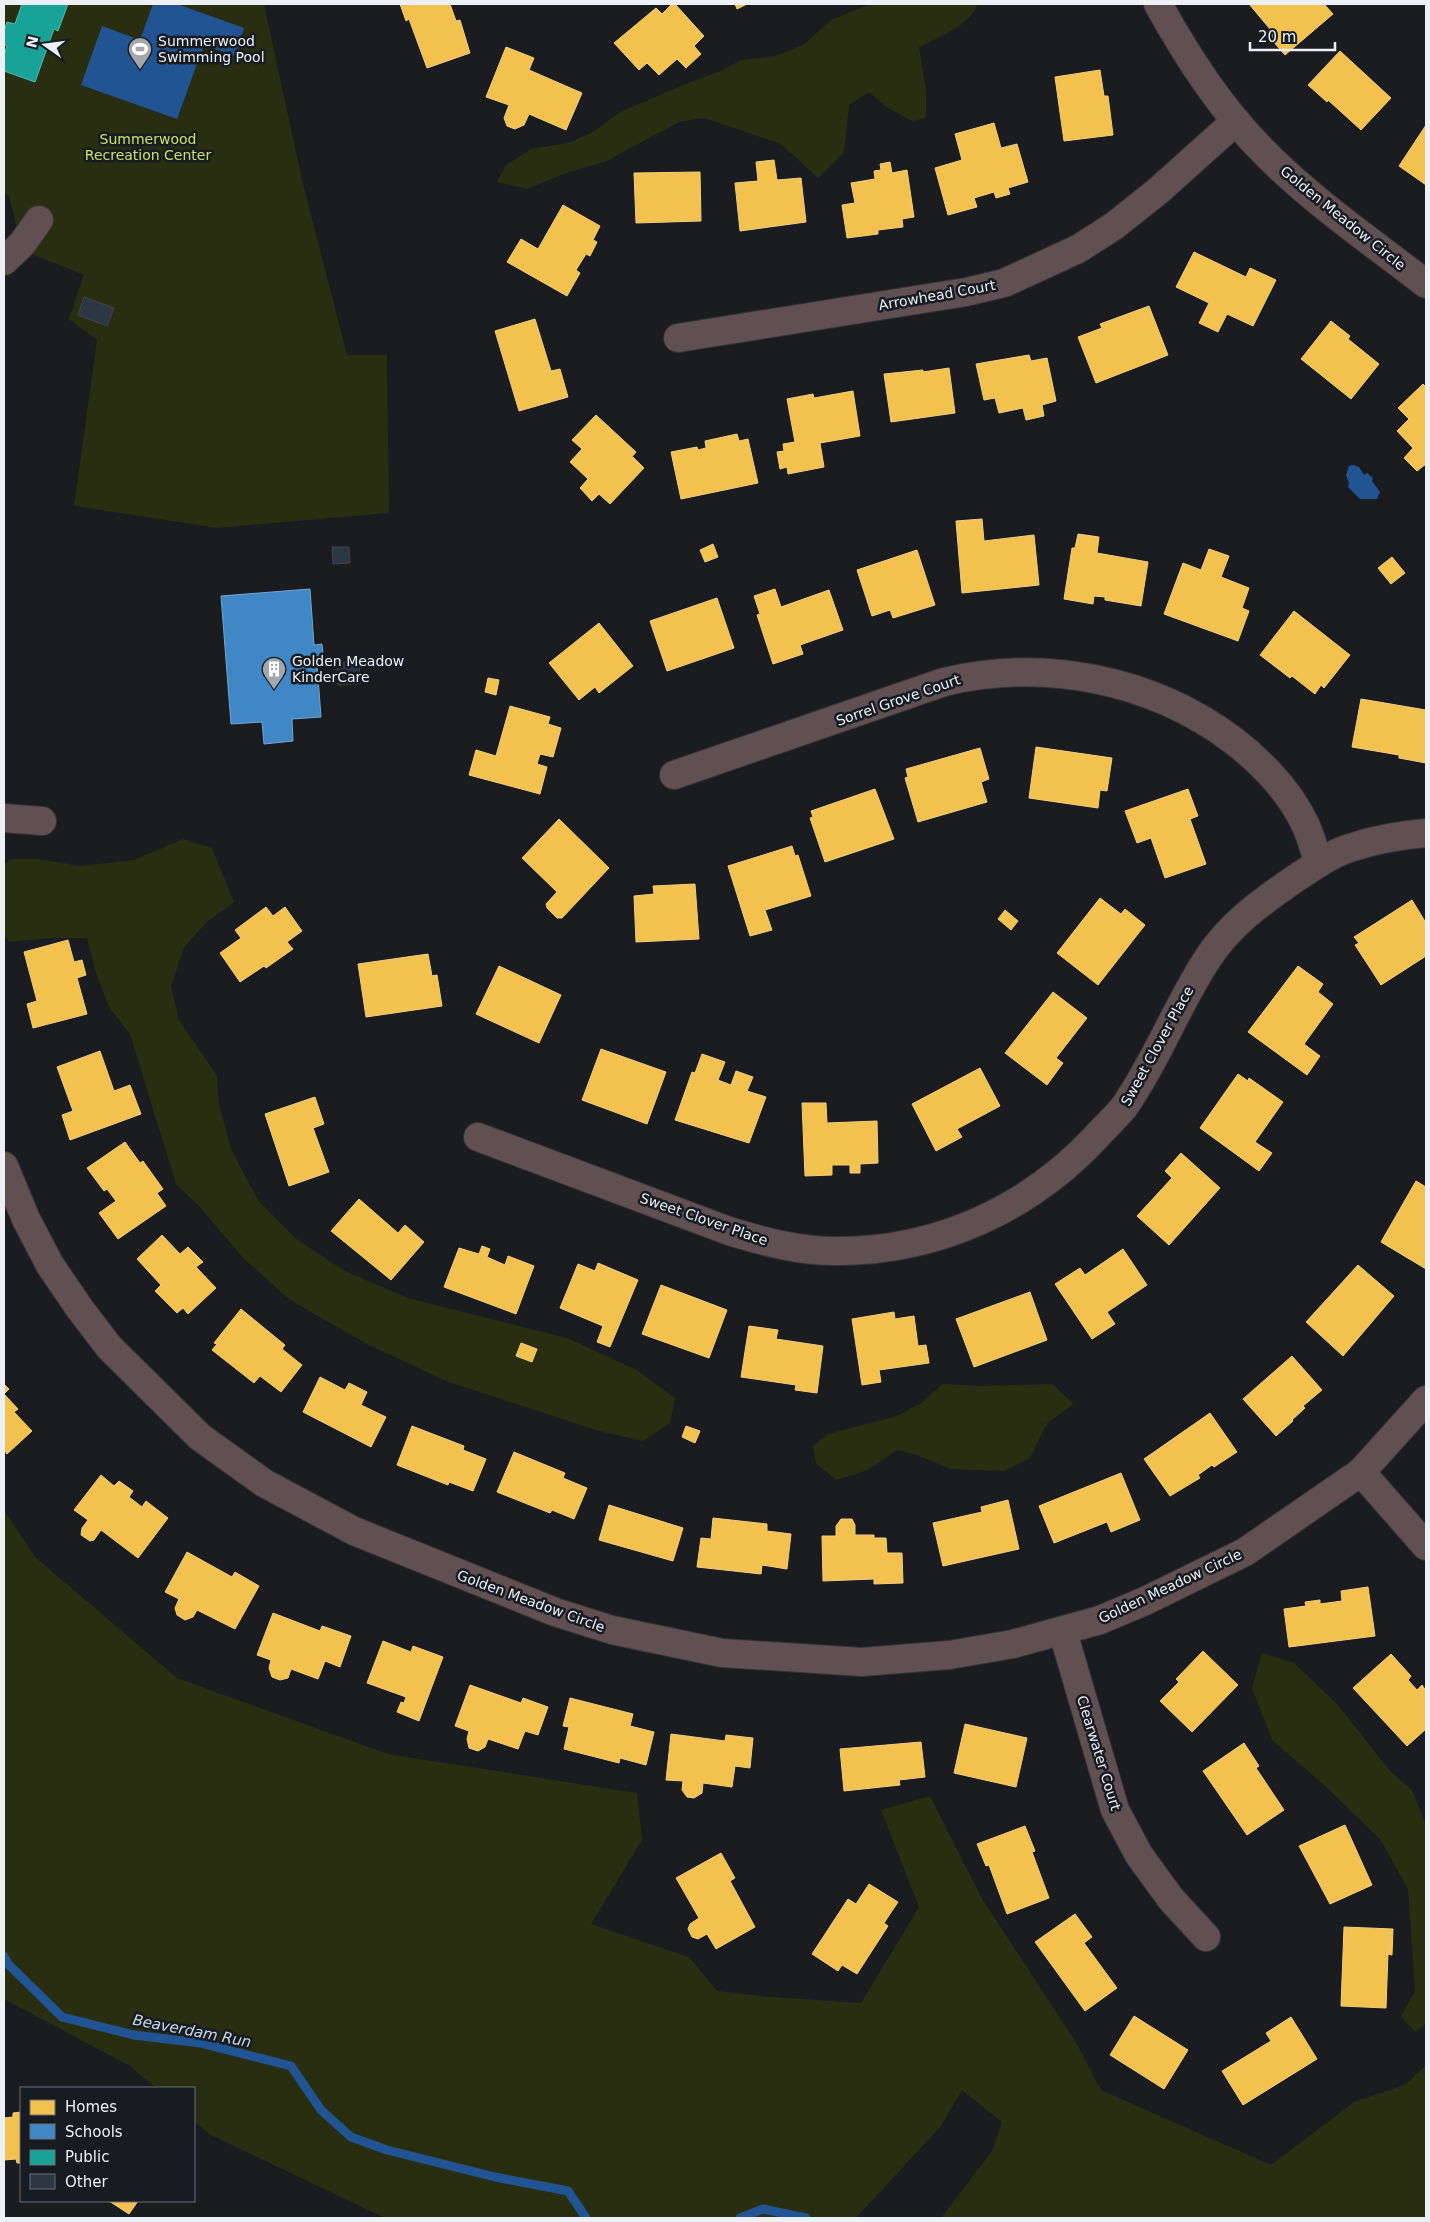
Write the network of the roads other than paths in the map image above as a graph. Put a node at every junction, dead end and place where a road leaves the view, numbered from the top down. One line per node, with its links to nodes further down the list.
1 (1158, 4): 2 (street, Golden Meadow Circle)
2 (1236, 121): 5 (street, Golden Meadow Circle); 6 (street, Arrowhead Court)
3 (39, 220): 4 (street)
4 (4, 261)
5 (1426, 284)
6 (678, 338)
7 (674, 775): 11 (street, Sorrel Grove Court)
8 (4, 818): 9 (street)
9 (42, 821)
10 (1426, 833): 11 (street, Sweet Clover Place)
11 (1319, 863): 12 (street, Sweet Clover Place)
12 (478, 1136)
13 (4, 1166): 17 (street, Golden Meadow Circle)
14 (1426, 1400): 15 (street, Golden Meadow Circle)
15 (1360, 1472): 16 (street); 17 (street, Golden Meadow Circle)
16 (1426, 1546)
17 (1062, 1632): 18 (street, Clearwater Court)
18 (1206, 1937)

